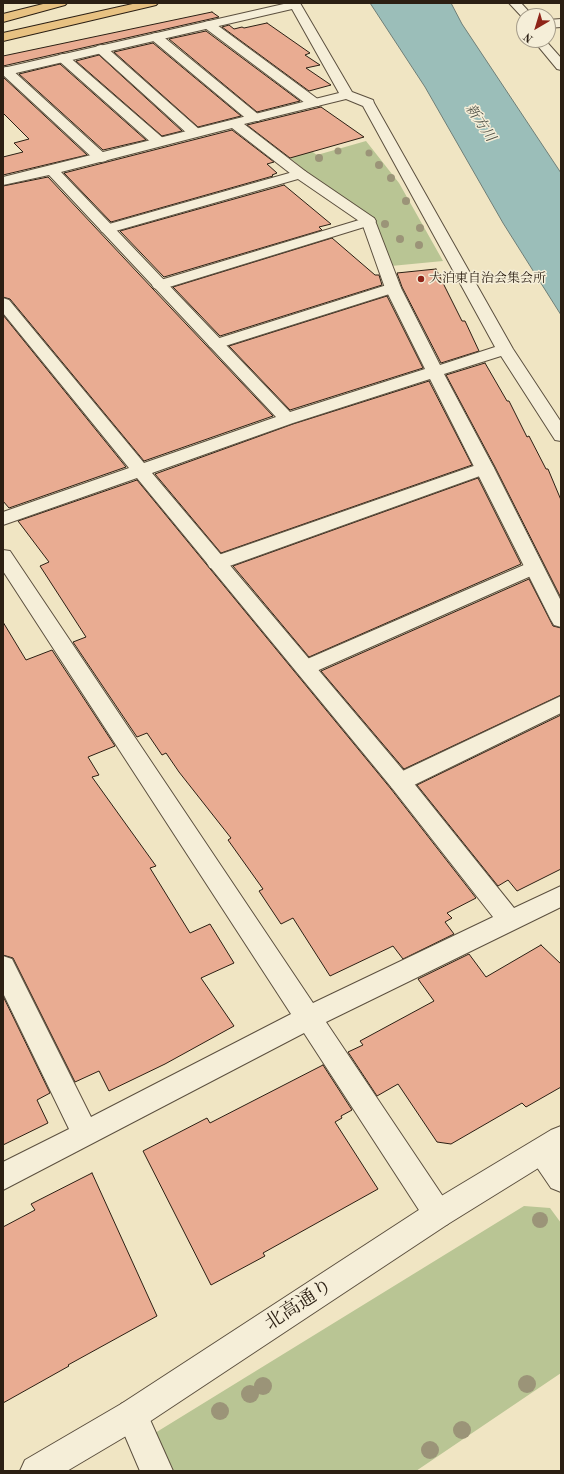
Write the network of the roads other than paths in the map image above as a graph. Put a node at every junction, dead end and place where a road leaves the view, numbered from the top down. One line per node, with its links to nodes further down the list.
1 (62, 3): 4 (highway)
2 (152, 3): 6 (highway)
3 (295, 4): 5 (street); 13 (street)
4 (3, 18)
5 (209, 25): 7 (street); 14 (street)
6 (3, 37)
7 (156, 37): 9 (street); 15 (street)
8 (546, 48): 11 (street)
9 (101, 50): 10 (street); 17 (street)
10 (63, 58): 12 (street); 18 (street)
11 (561, 66)
12 (5, 72): 19 (street)
13 (347, 95): 14 (street); 29 (street)
14 (314, 103): 15 (street)
15 (254, 118): 16 (street)
16 (234, 122): 17 (street); 21 (street)
17 (195, 133): 18 (street)
18 (159, 142): 19 (street)
19 (100, 158): 20 (street)
20 (52, 170): 22 (street); 24 (street)
21 (300, 174): 23 (street); 24 (street)
22 (4, 180)
23 (369, 221): 25 (street); 26 (street)
24 (107, 229): 25 (street)
25 (160, 284): 28 (street)
26 (393, 288): 28 (street); 30 (street)
27 (3, 303): 34 (street)
28 (216, 344): 31 (street)
29 (506, 348): 30 (street); 32 (street)
30 (435, 372): 31 (street); 33 (street)
31 (287, 419): 34 (street)
32 (561, 436)
33 (485, 468): 37 (street); 38 (street)
34 (142, 471): 35 (street); 37 (street)
35 (3, 519)
36 (3, 556): 46 (street)
37 (217, 563): 40 (street)
38 (533, 567): 39 (street); 40 (street)
39 (561, 620)
40 (305, 668): 42 (street)
41 (561, 704): 42 (street)
42 (400, 782): 44 (street)
43 (561, 896): 44 (street)
44 (509, 920): 46 (street)
45 (3, 967): 47 (street)
46 (308, 1018): 47 (street); 51 (street)
47 (85, 1133): 49 (street)
48 (552, 1145): 50 (street); 51 (street, 北高通り)
49 (3, 1177)
50 (561, 1178)
51 (438, 1214): 52 (street, 北高通り)
52 (132, 1415): 53 (street, 北高通り); 54 (street)
53 (36, 1471)
54 (156, 1471)

